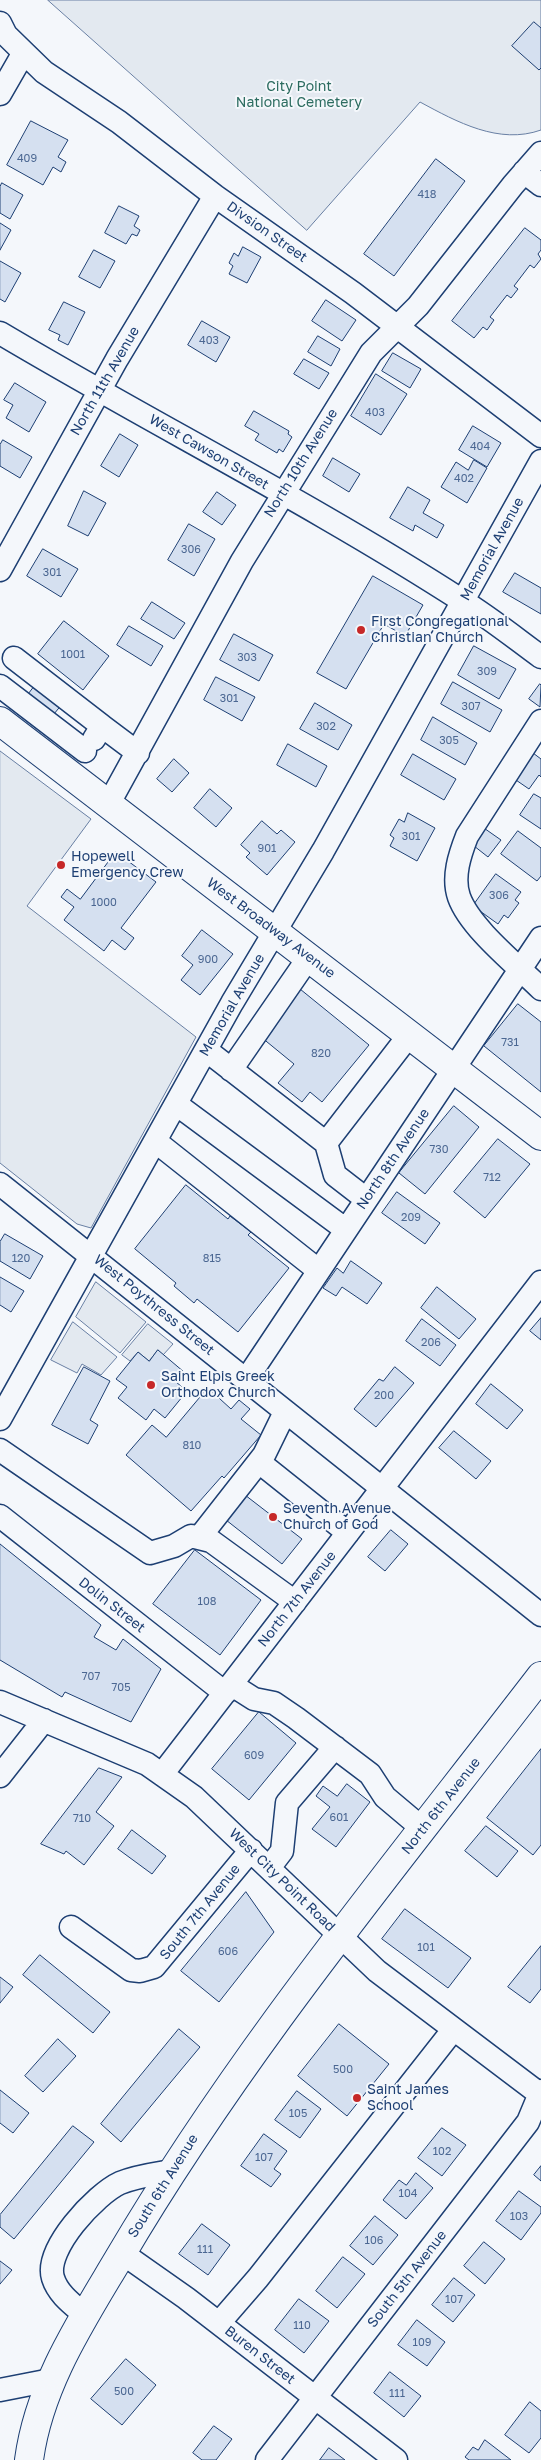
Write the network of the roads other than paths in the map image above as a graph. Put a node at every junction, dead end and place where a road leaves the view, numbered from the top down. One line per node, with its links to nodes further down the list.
1 (0, 23): 2 (street, Divsion Street)
2 (22, 54): 3 (street); 6 (street, Divsion Street)
3 (0, 94)
4 (541, 153): 5 (street, North 10th Avenue)
5 (532, 178): 7 (street, North 10th Avenue)
6 (215, 196): 7 (street, Divsion Street); 9 (street, North 11th Avenue)
7 (397, 326): 10 (street, Divsion Street); 12 (street, North 10th Avenue)
8 (0, 334): 9 (street, West Cawson Street)
9 (99, 391): 12 (street, West Cawson Street); 13 (street, North 11th Avenue)
10 (541, 436)
11 (541, 461): 15 (street, Memorial Avenue)
12 (282, 494): 15 (street, West Cawson Street); 23 (street, North 10th Avenue)
13 (6, 545): 14 (street, North 11th Avenue)
14 (0, 570)
15 (463, 601): 16 (street, West Cawson Street); 26 (street, Memorial Avenue)
16 (541, 657)
17 (5, 661): 21 (street)
18 (0, 686): 22 (street)
19 (0, 721): 24 (main road, West Broadway Avenue)
20 (541, 721): 29 (street)
21 (102, 726): 22 (street); 23 (street)
22 (85, 751): 24 (street)
23 (138, 752): 25 (street, North 10th Avenue)
24 (69, 775): 25 (main road, West Broadway Avenue)
25 (108, 805): 26 (main road, West Broadway Avenue)
26 (275, 931): 28 (main road, West Broadway Avenue); 32 (street, Memorial Avenue)
27 (541, 938): 29 (street, North 8th Avenue)
28 (309, 957): 31 (main road, West Broadway Avenue); 34 (street)
29 (520, 969): 30 (street); 33 (street, North 8th Avenue)
30 (541, 989)
31 (410, 1034): 33 (main road, West Broadway Avenue); 38 (street)
32 (206, 1050): 34 (street); 35 (street, Memorial Avenue)
33 (454, 1068): 36 (main road, West Broadway Avenue); 40 (street, North 8th Avenue)
34 (231, 1070): 38 (street)
35 (176, 1104): 37 (street, Memorial Avenue); 41 (street)
36 (541, 1136)
37 (154, 1141): 42 (street, Memorial Avenue); 43 (street)
38 (326, 1143): 40 (street)
39 (0, 1184): 42 (street, West Poythress Street)
40 (366, 1199): 41 (street, North 8th Avenue)
41 (345, 1229): 43 (street, North 8th Avenue)
42 (91, 1255): 45 (street, West Poythress Street); 47 (street, Memorial Avenue)
43 (318, 1270): 45 (street, North 8th Avenue)
44 (540, 1285): 50 (street, North 7th Avenue)
45 (246, 1380): 46 (street, West Poythress Street)
46 (285, 1412): 49 (street); 50 (street, West Poythress Street)
47 (0, 1419)
48 (0, 1450): 53 (street)
49 (259, 1462): 52 (street); 53 (street)
50 (382, 1489): 52 (street, North 7th Avenue); 55 (street, West Poythress Street)
51 (0, 1516): 57 (street, Dolin Street)
52 (348, 1533): 54 (street, North 7th Avenue)
53 (199, 1538): 54 (street)
54 (296, 1602): 57 (street, North 7th Avenue)
55 (541, 1615)
56 (541, 1676): 63 (main road, North 6th Avenue)
57 (229, 1689): 60 (street, Dolin Street); 61 (street, North 7th Avenue)
58 (0, 1702): 59 (street, West City Point Road)
59 (44, 1720): 61 (street, West City Point Road); 62 (street)
60 (335, 1747): 63 (street, Dolin Street); 65 (street)
61 (163, 1774): 64 (street, West City Point Road)
62 (0, 1776)
63 (423, 1829): 67 (main road, North 6th Avenue)
64 (251, 1850): 65 (street, West City Point Road); 66 (street, South 7th Avenue)
65 (269, 1868): 67 (street, West City Point Road)
66 (71, 1927)
67 (341, 1936): 68 (street, West City Point Road); 70 (main road, South 6th Avenue)
68 (453, 2030): 69 (street, West City Point Road); 73 (street)
69 (541, 2094): 76 (street, South 5th Avenue)
70 (172, 2171): 71 (main road, South 6th Avenue); 72 (street)
71 (122, 2253): 72 (main road, South 6th Avenue); 73 (street, Buren Street)
72 (85, 2315): 74 (main road, South 6th Avenue)
73 (219, 2323): 76 (street, Buren Street)
74 (51, 2380): 75 (street); 77 (main road, South 6th Avenue)
75 (0, 2390)
76 (314, 2398): 78 (street, South 5th Avenue); 79 (street, Buren Street)
77 (29, 2460)
78 (266, 2460)
79 (396, 2460)

